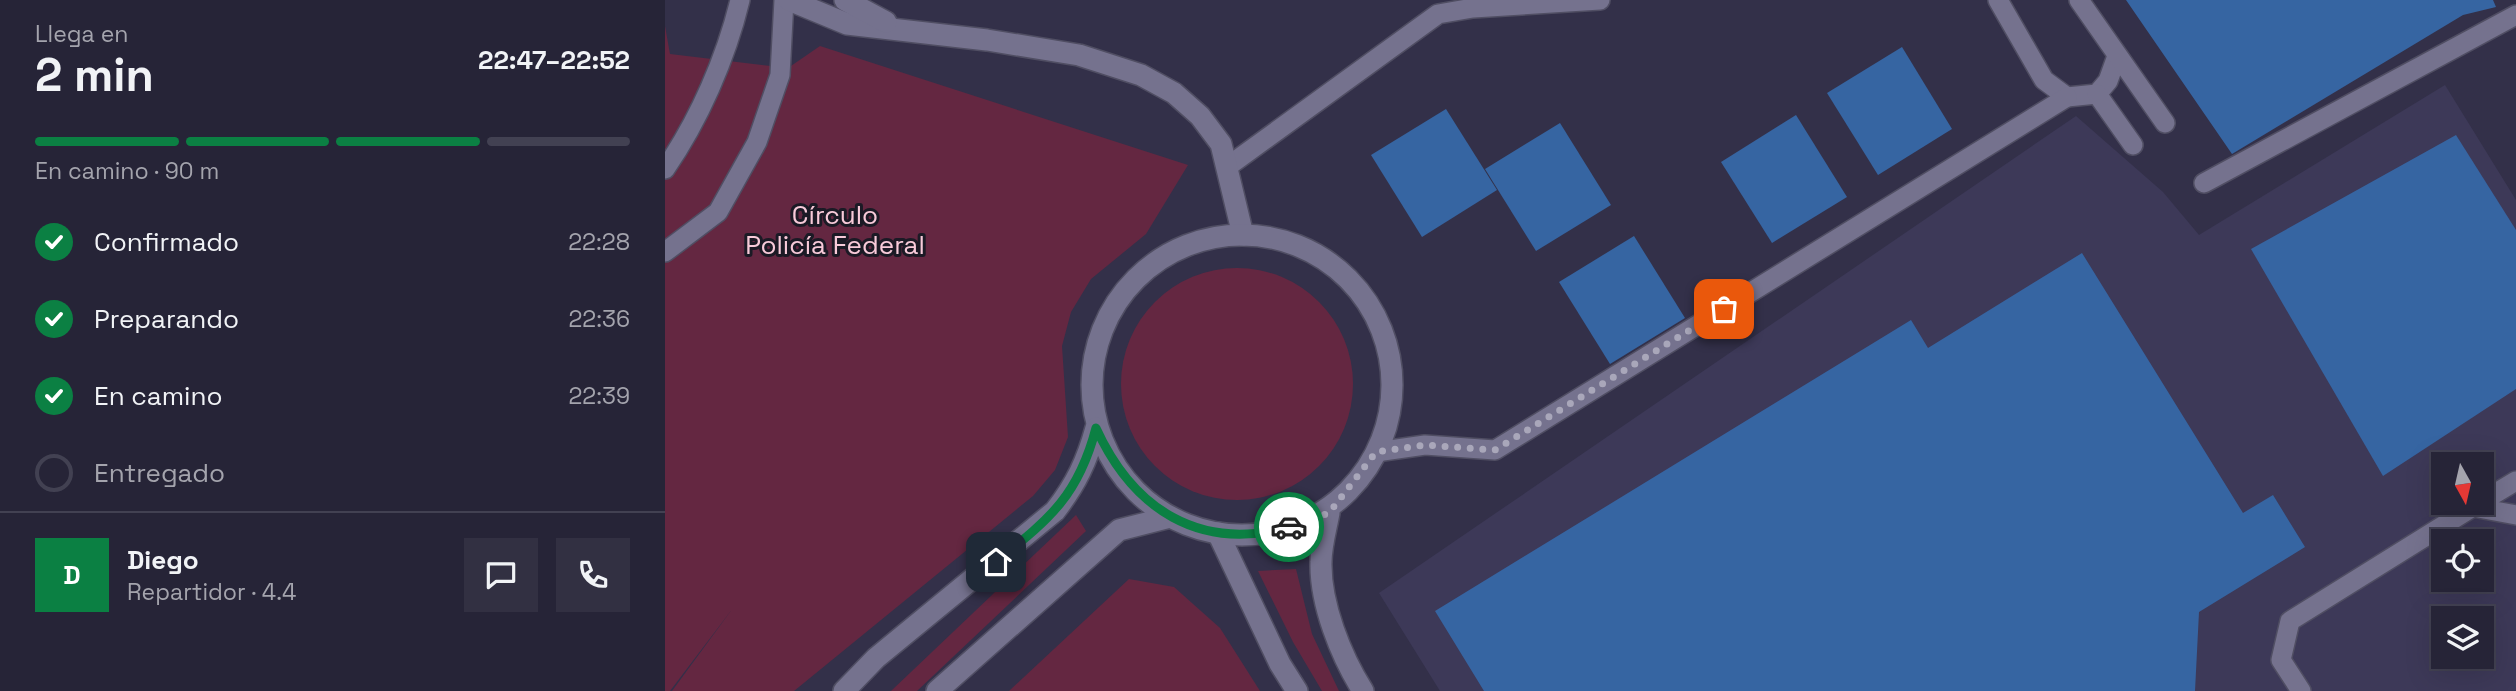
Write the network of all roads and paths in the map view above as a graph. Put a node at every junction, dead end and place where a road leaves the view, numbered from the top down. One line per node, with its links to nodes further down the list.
1 (740, 0): 15 (lane)
2 (786, 0): 8 (street); 18 (lane)
3 (845, 0): 8 (street)
4 (1600, 0): 14 (lane)
5 (1998, 0): 11 (lane)
6 (2079, 0): 9 (lane)
7 (2516, 15): 16 (lane)
8 (897, 28): 14 (street)
9 (2117, 56): 10 (lane); 12 (lane)
10 (2097, 94): 11 (lane); 13 (lane)
11 (2067, 97): 20 (lane)
12 (2165, 123)
13 (2133, 145)
14 (1227, 167): 17 (street)
15 (665, 169)
16 (2204, 183)
17 (1243, 235): 19 (street); 20 (street)
18 (665, 252)
19 (1096, 428): 27 (street); 29 (street)
20 (1376, 452): 24 (street)
21 (2516, 481): 22 (lane)
22 (2494, 495)
23 (2494, 508): 26 (lane)
24 (1329, 513): 28 (street); 32 (street)
25 (2461, 515): 33 (lane)
26 (2516, 515)
27 (1170, 517): 28 (street); 30 (street)
28 (1219, 533): 31 (street)
29 (843, 691)
30 (937, 691)
31 (1297, 691)
32 (1363, 691)
33 (2301, 691)

